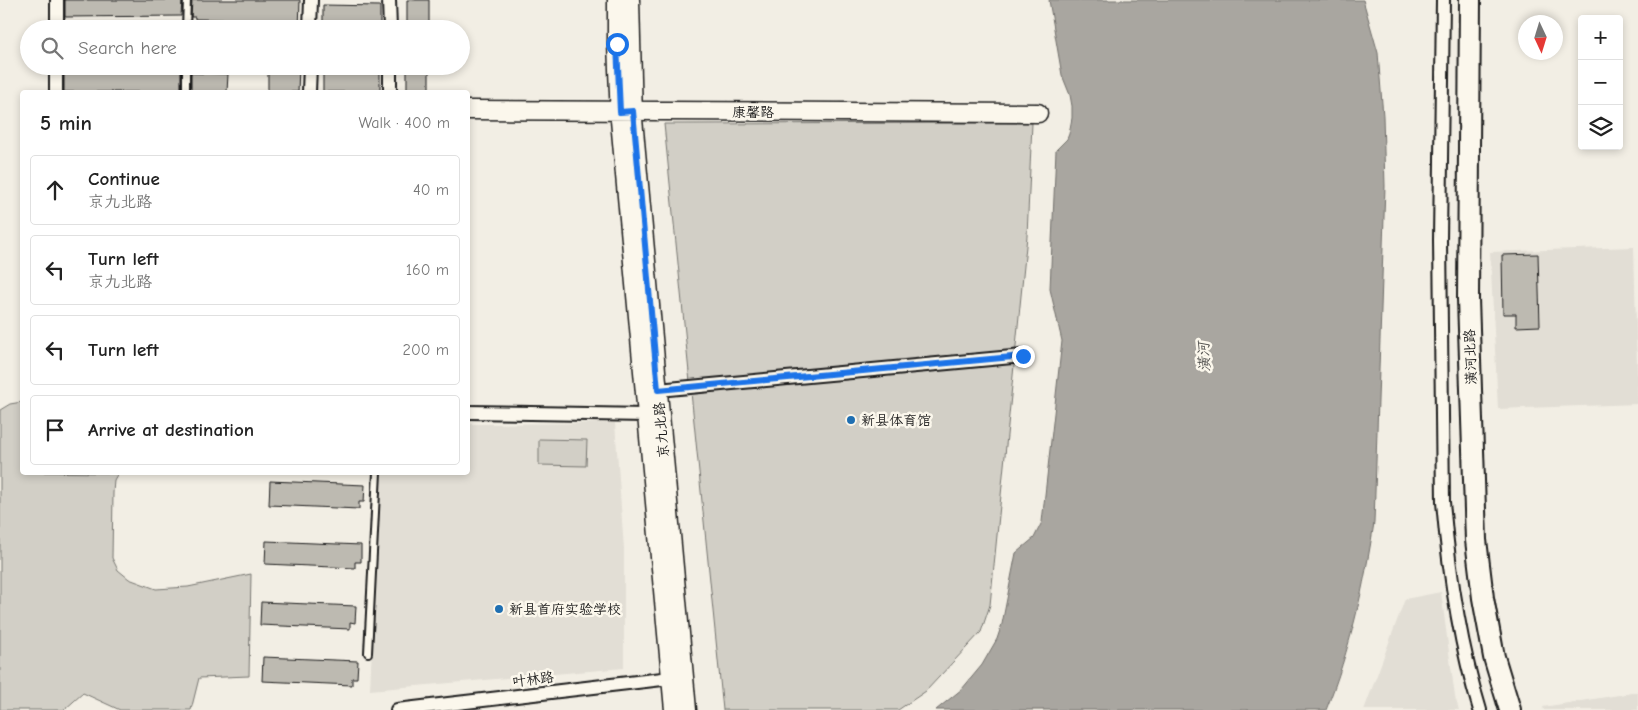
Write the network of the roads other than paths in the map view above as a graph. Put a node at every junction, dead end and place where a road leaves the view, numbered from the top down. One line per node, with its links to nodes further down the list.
1 (57, 0): 10 (street)
2 (187, 0): 11 (lane)
3 (311, 0): 12 (street)
4 (390, 0): 13 (street)
5 (617, 0): 23 (main road, 京九北路)
6 (630, 0): 23 (main road, 京九北路)
7 (1442, 0): 35 (street)
8 (1458, 0): 36 (main road, 潢河北路)
9 (1470, 0): 37 (main road, 潢河北路)
10 (56, 20)
11 (186, 20)
12 (310, 20)
13 (390, 20)
14 (56, 75): 18 (street)
15 (186, 75): 19 (lane)
16 (310, 75): 20 (street)
17 (390, 75): 21 (street)
18 (56, 90)
19 (186, 90)
20 (309, 90)
21 (390, 90)
22 (470, 110): 23 (main road, 康馨路)
23 (626, 112): 24 (main road, 康馨路); 26 (main road, 京九北路); 28 (main road, 京九北路)
24 (1038, 113)
25 (1023, 356): 26 (street)
26 (658, 390): 34 (main road, 京九北路)
27 (470, 412): 28 (street)
28 (647, 415): 31 (main road, 京九北路)
29 (377, 475): 30 (lane)
30 (368, 653)
31 (671, 678): 32 (street, 叶林路); 33 (main road, 京九北路)
32 (397, 710)
33 (674, 710)
34 (687, 710)
35 (1480, 710)
36 (1496, 710)
37 (1510, 710)

